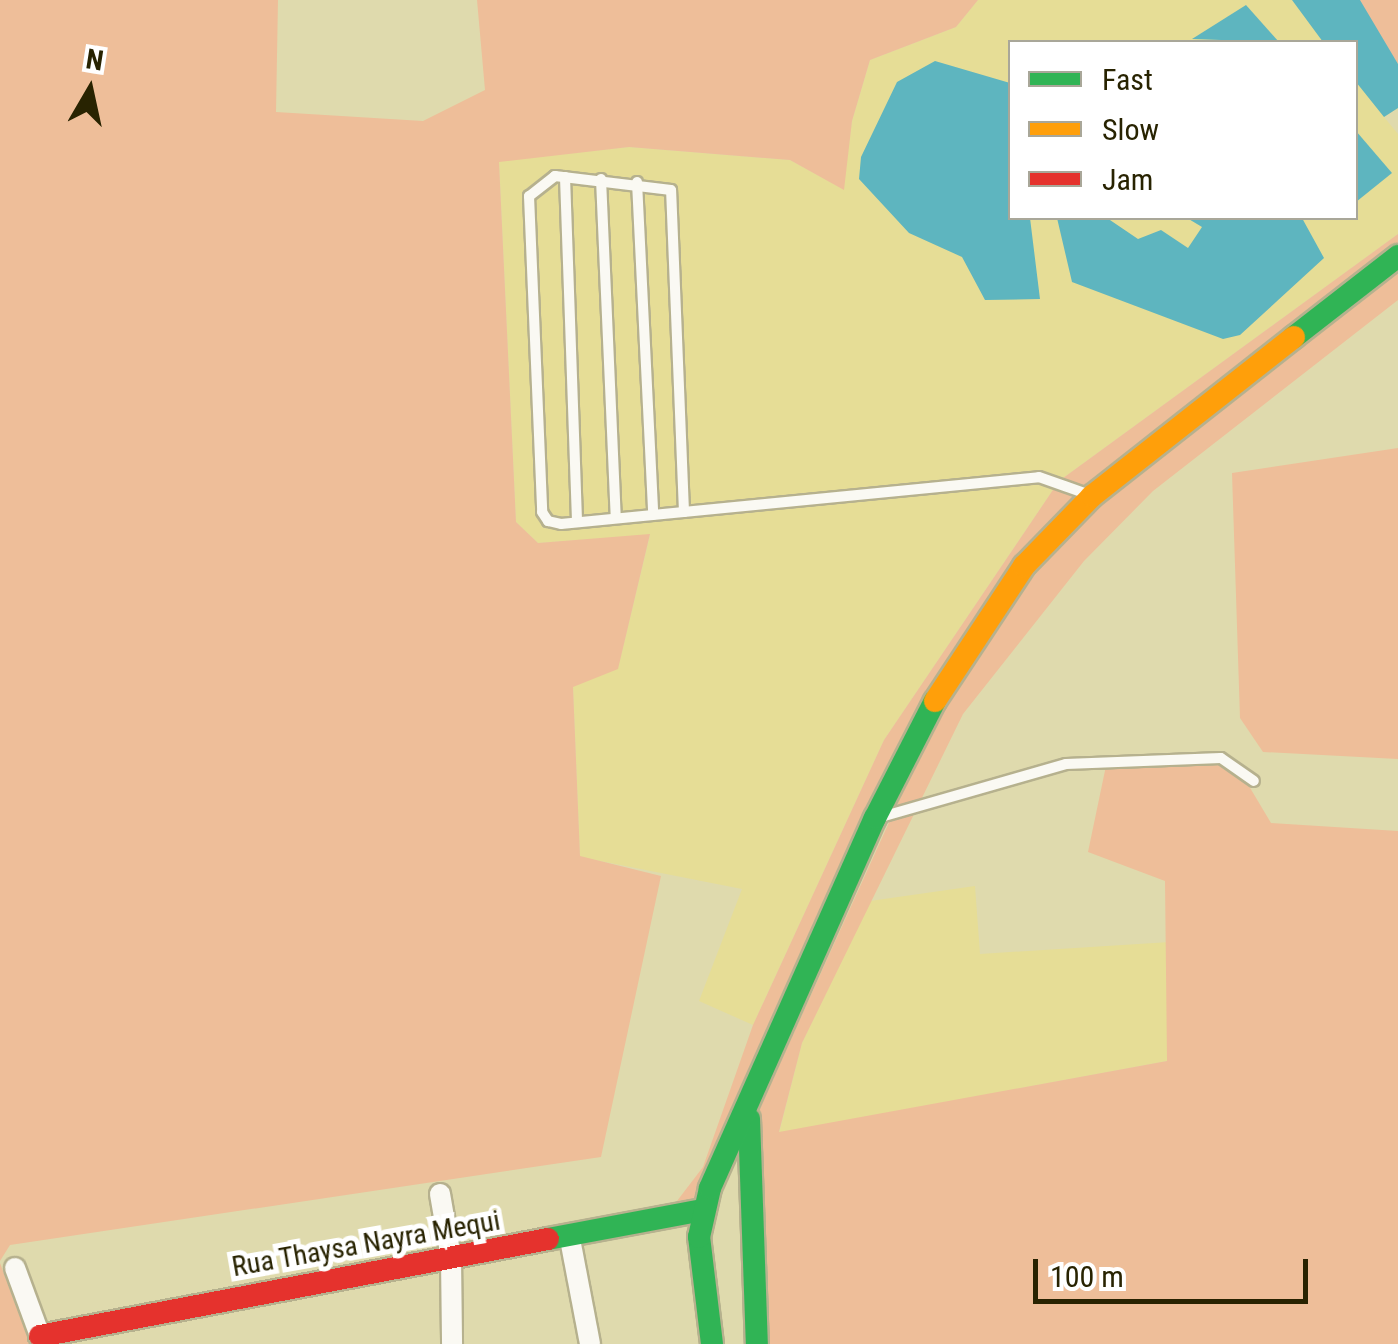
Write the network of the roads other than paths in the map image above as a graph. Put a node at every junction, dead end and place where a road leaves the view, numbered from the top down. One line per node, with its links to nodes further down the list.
1 (566, 177): 2 (lane); 9 (lane); 9 (lane)
2 (601, 180): 3 (lane); 8 (lane)
3 (637, 182): 6 (lane); 7 (lane)
4 (1398, 256): 5 (main road)
5 (1092, 496): 6 (lane); 11 (main road)
6 (684, 512): 7 (lane)
7 (653, 515): 8 (lane)
8 (616, 518): 9 (lane)
9 (577, 522)
10 (1254, 781): 11 (lane)
11 (875, 818): 12 (main road)
12 (751, 1101): 14 (main road); 23 (main road)
13 (440, 1194): 16 (street)
14 (702, 1210): 15 (main road, Rua Thaysa Nayra Mequi); 18 (main road)
15 (570, 1239): 16 (main road, Rua Thaysa Nayra Mequi); 21 (street)
16 (452, 1258): 19 (main road, Rua Thaysa Nayra Mequi); 20 (street)
17 (15, 1268): 19 (street)
18 (711, 1336): 22 (main road)
19 (42, 1340)
20 (452, 1344)
21 (590, 1344)
22 (742, 1344)
23 (757, 1344)

